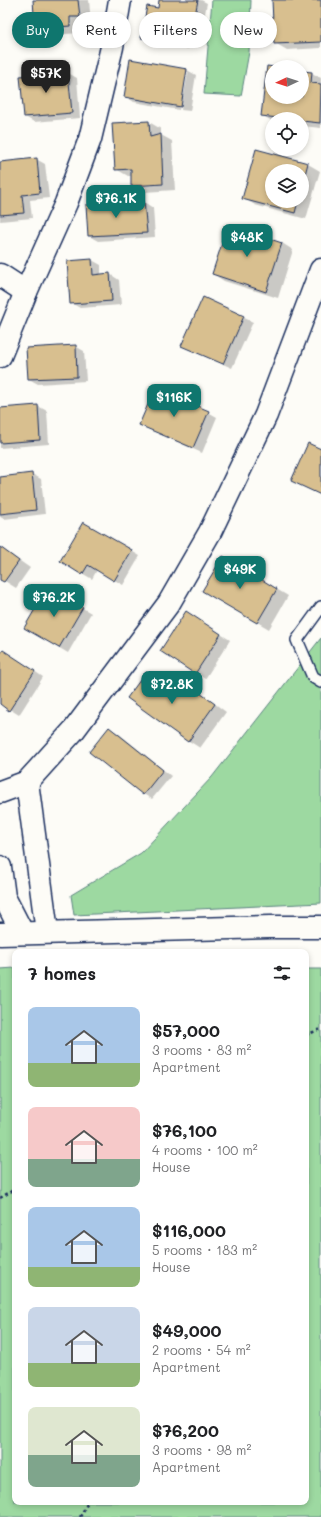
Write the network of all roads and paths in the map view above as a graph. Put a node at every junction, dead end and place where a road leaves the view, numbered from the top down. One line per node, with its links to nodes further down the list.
1 (120, 0): 4 (street)
2 (321, 270): 8 (street)
3 (0, 275): 4 (street)
4 (26, 292): 5 (street)
5 (0, 356)
6 (321, 608): 7 (lane)
7 (321, 682)
8 (27, 782): 9 (street); 13 (street)
9 (0, 792)
10 (0, 867): 12 (street)
11 (321, 927): 13 (street)
12 (22, 932): 13 (street); 14 (street)
13 (47, 932)
14 (0, 934)
15 (321, 1029): 16 (path)
16 (309, 1034)
17 (12, 1191): 18 (path)
18 (0, 1198)
19 (86, 1505): 20 (path)
20 (80, 1517)

